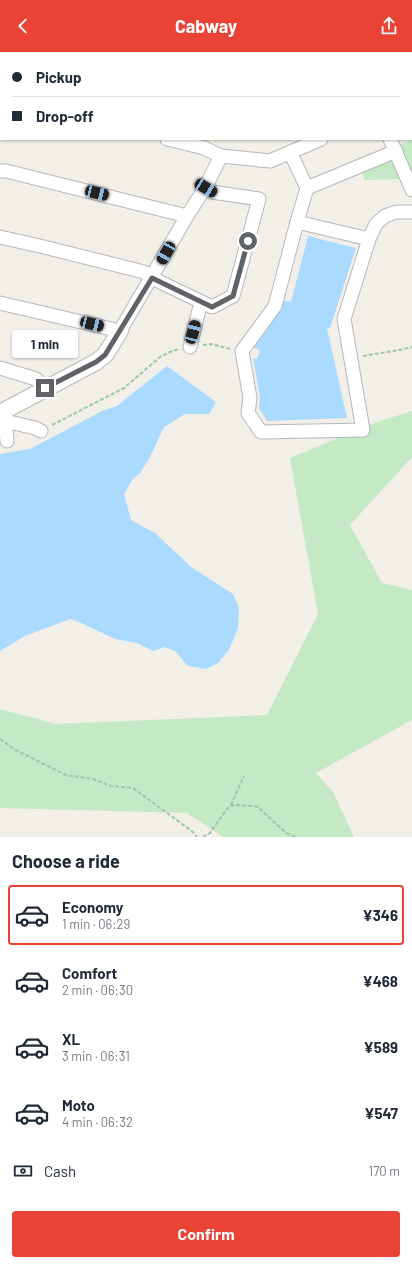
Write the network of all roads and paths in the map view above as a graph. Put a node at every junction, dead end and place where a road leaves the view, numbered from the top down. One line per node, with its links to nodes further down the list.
1 (174, 140): 5 (street)
2 (319, 140): 4 (street)
3 (393, 145): 8 (street); 9 (street)
4 (290, 152): 5 (street); 8 (street)
5 (221, 156): 7 (street)
6 (0, 171): 11 (street)
7 (206, 188): 11 (street); 16 (street)
8 (308, 188): 12 (street)
9 (412, 190)
10 (412, 212): 14 (street)
11 (188, 216): 15 (street)
12 (297, 222): 14 (street); 21 (street)
13 (0, 238): 15 (street)
14 (369, 239): 22 (street)
15 (152, 278): 16 (street); 18 (street)
16 (202, 302): 19 (street)
17 (0, 303): 18 (street)
18 (120, 331): 24 (street)
19 (190, 347): 21 (path); 26 (path)
20 (412, 347): 22 (path)
21 (242, 351): 22 (street)
22 (350, 358)
23 (0, 368): 24 (street)
24 (45, 388): 25 (street)
25 (2, 415): 26 (street); 27 (street)
26 (41, 431)
27 (7, 441)
28 (0, 739): 31 (path)
29 (244, 776): 30 (path)
30 (230, 806): 32 (path); 33 (path)
31 (197, 837)
32 (203, 837)
33 (296, 837)

